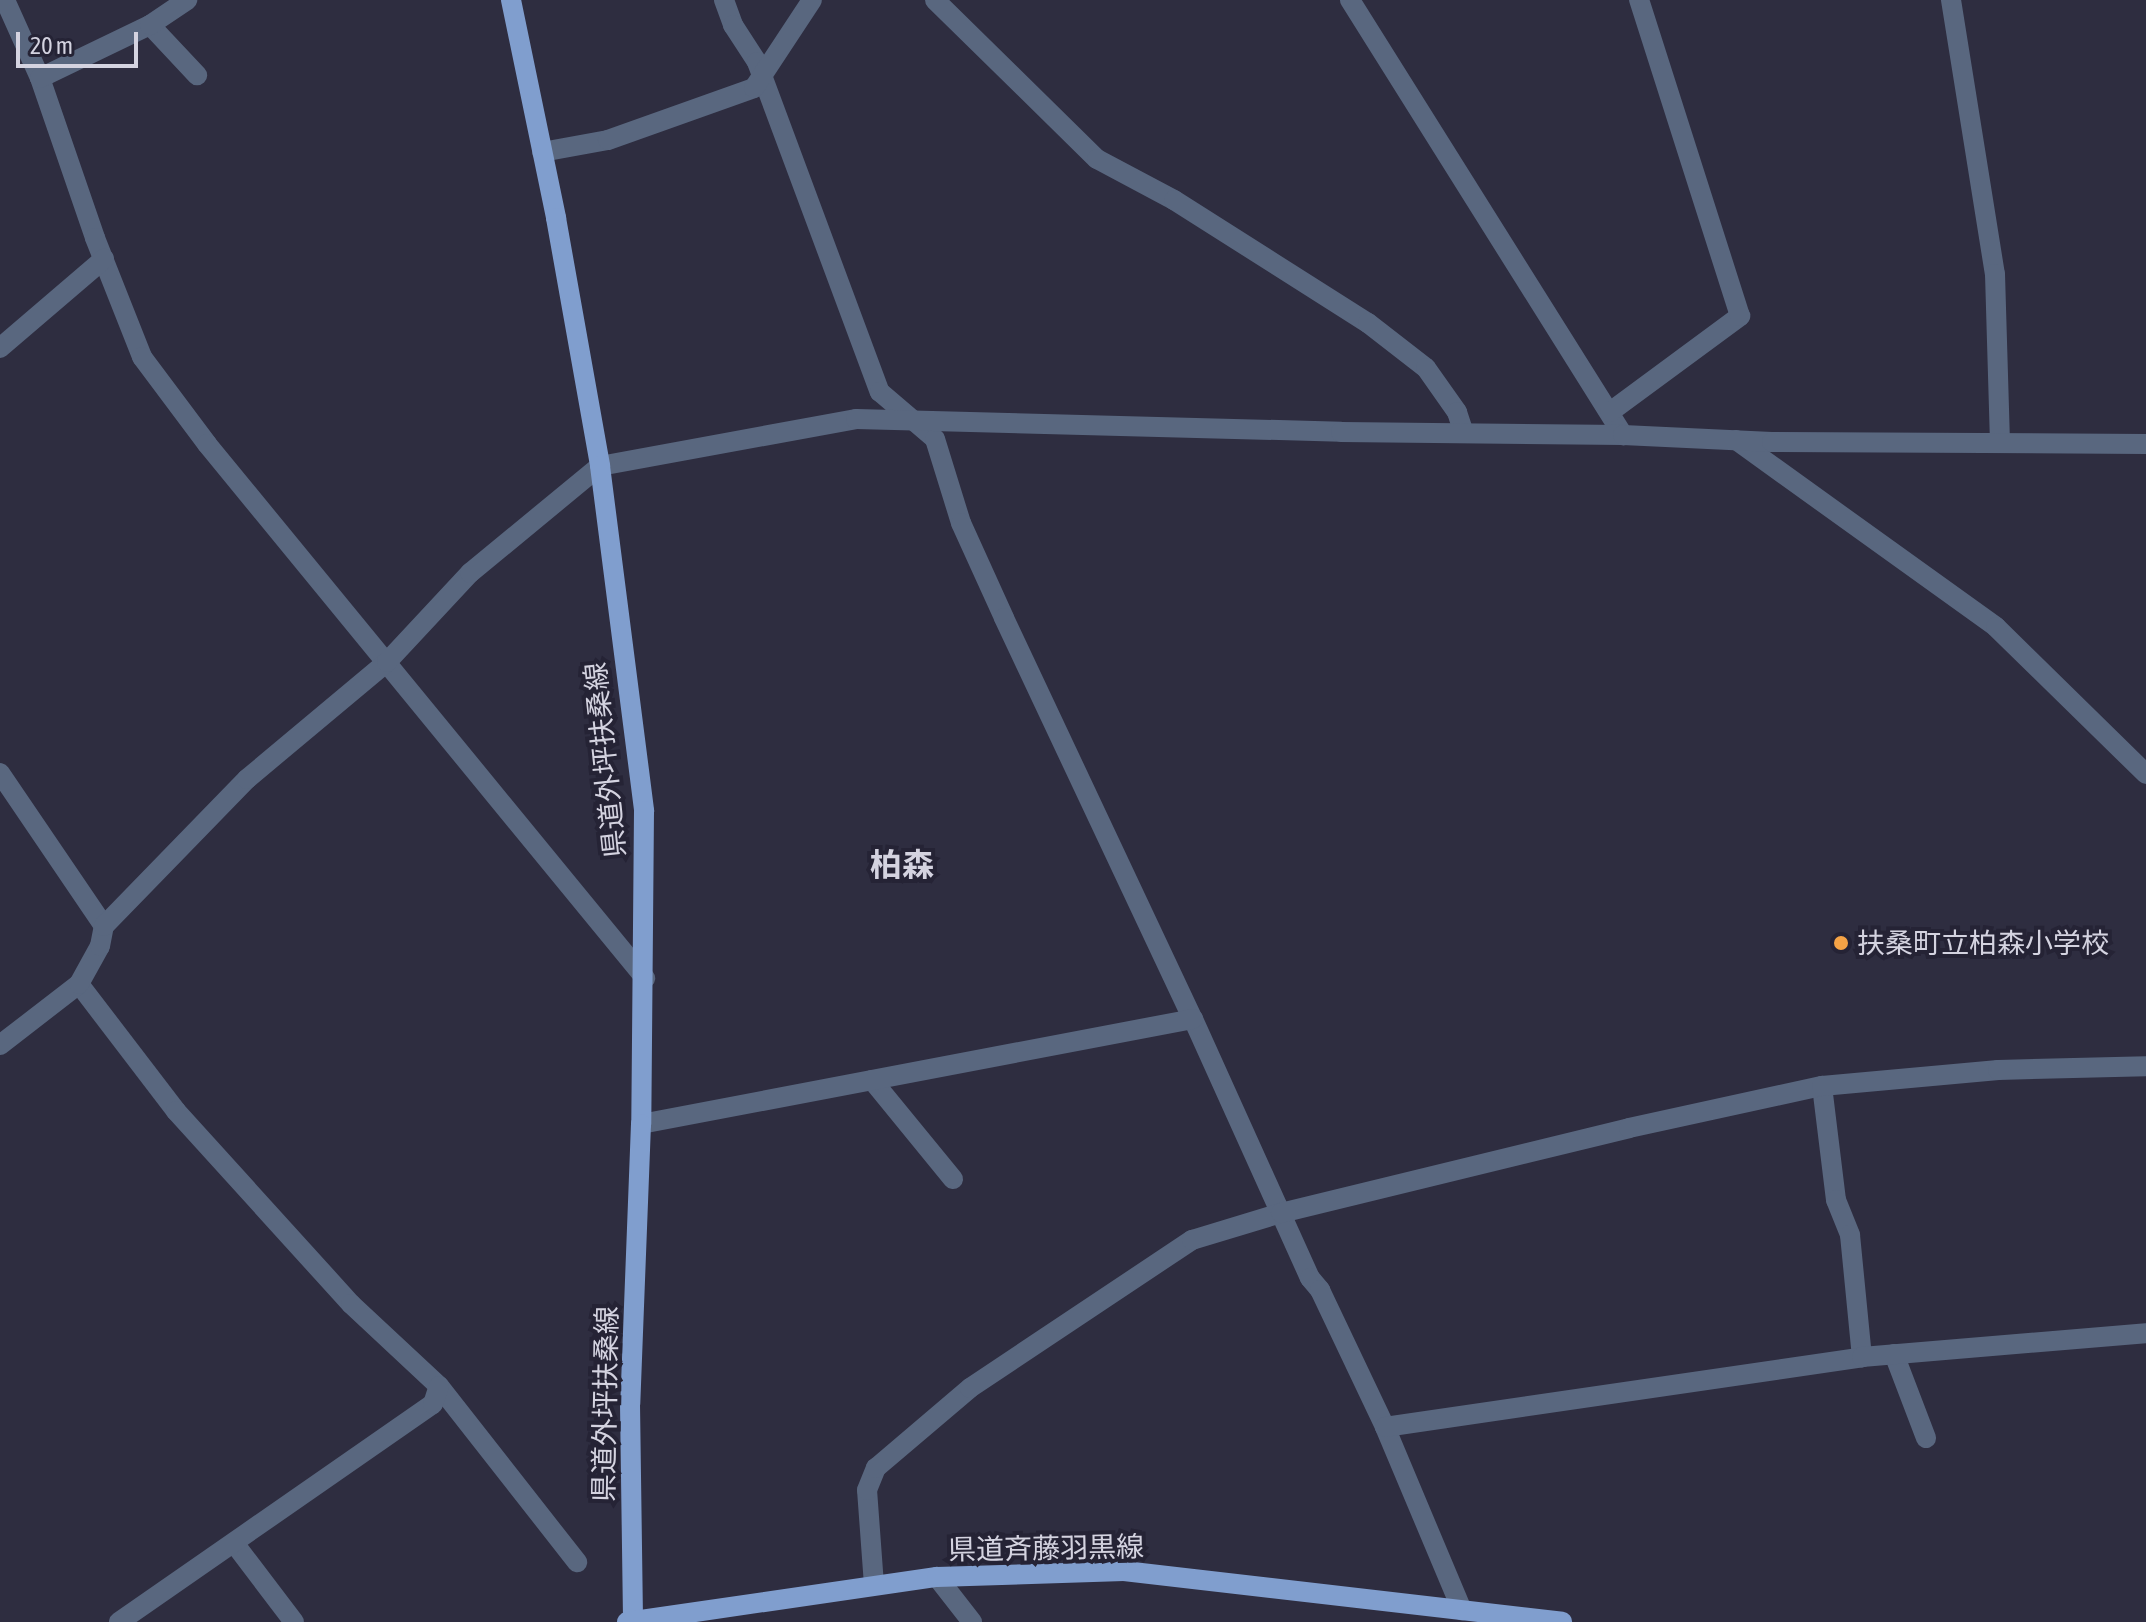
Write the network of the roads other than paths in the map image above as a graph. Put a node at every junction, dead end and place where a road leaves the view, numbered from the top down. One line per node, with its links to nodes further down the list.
1 (5, 0): 13 (street)
2 (187, 0): 10 (street)
3 (511, 0): 14 (main road, 県道外坪扶桑線)
4 (724, 0): 12 (street)
5 (812, 0): 12 (street)
6 (935, 0): 19 (street)
7 (1350, 0): 17 (street)
8 (1639, 0): 17 (street)
9 (1951, 0): 22 (street)
10 (150, 25): 11 (street); 13 (street)
11 (197, 75)
12 (763, 77): 14 (street); 18 (street)
13 (40, 78): 15 (street)
14 (542, 152): 24 (main road, 県道外坪扶桑線)
15 (104, 259): 16 (street); 25 (street)
16 (0, 348)
17 (1610, 412): 20 (street)
18 (906, 418): 19 (street); 24 (street); 31 (street)
19 (1464, 433): 20 (street)
20 (1623, 435): 21 (street)
21 (1736, 440): 22 (street); 27 (street)
22 (2000, 443): 23 (street)
23 (2146, 444)
24 (600, 466): 25 (street); 29 (main road, 県道外坪扶桑線)
25 (387, 662): 28 (street); 29 (street)
26 (0, 773): 28 (street)
27 (2146, 774)
28 (104, 926): 30 (street)
29 (645, 978): 36 (main road, 県道外坪扶桑線)
30 (79, 984): 32 (street); 42 (street)
31 (1193, 1019): 34 (street); 38 (street)
32 (0, 1045)
33 (2146, 1066): 35 (street)
34 (872, 1080): 36 (street); 37 (street)
35 (1822, 1086): 38 (street); 41 (street)
36 (641, 1124): 50 (main road, 県道外坪扶桑線)
37 (953, 1179)
38 (1281, 1213): 43 (street); 48 (street)
39 (2146, 1333): 40 (street)
40 (1894, 1354): 41 (street); 44 (street)
41 (1862, 1357): 43 (street)
42 (439, 1386): 45 (street); 46 (street)
43 (1385, 1427): 49 (street)
44 (1926, 1438)
45 (234, 1543): 51 (street); 52 (street)
46 (577, 1562)
47 (937, 1577): 48 (main road, 県道斉藤羽黒線); 49 (main road, 県道斉藤羽黒線); 53 (street)
48 (874, 1585): 50 (main road, 県道斉藤羽黒線)
49 (1462, 1610): 54 (main road, 県道斉藤羽黒線)
50 (631, 1621)
51 (119, 1622)
52 (294, 1622)
53 (972, 1622)
54 (1562, 1622)

